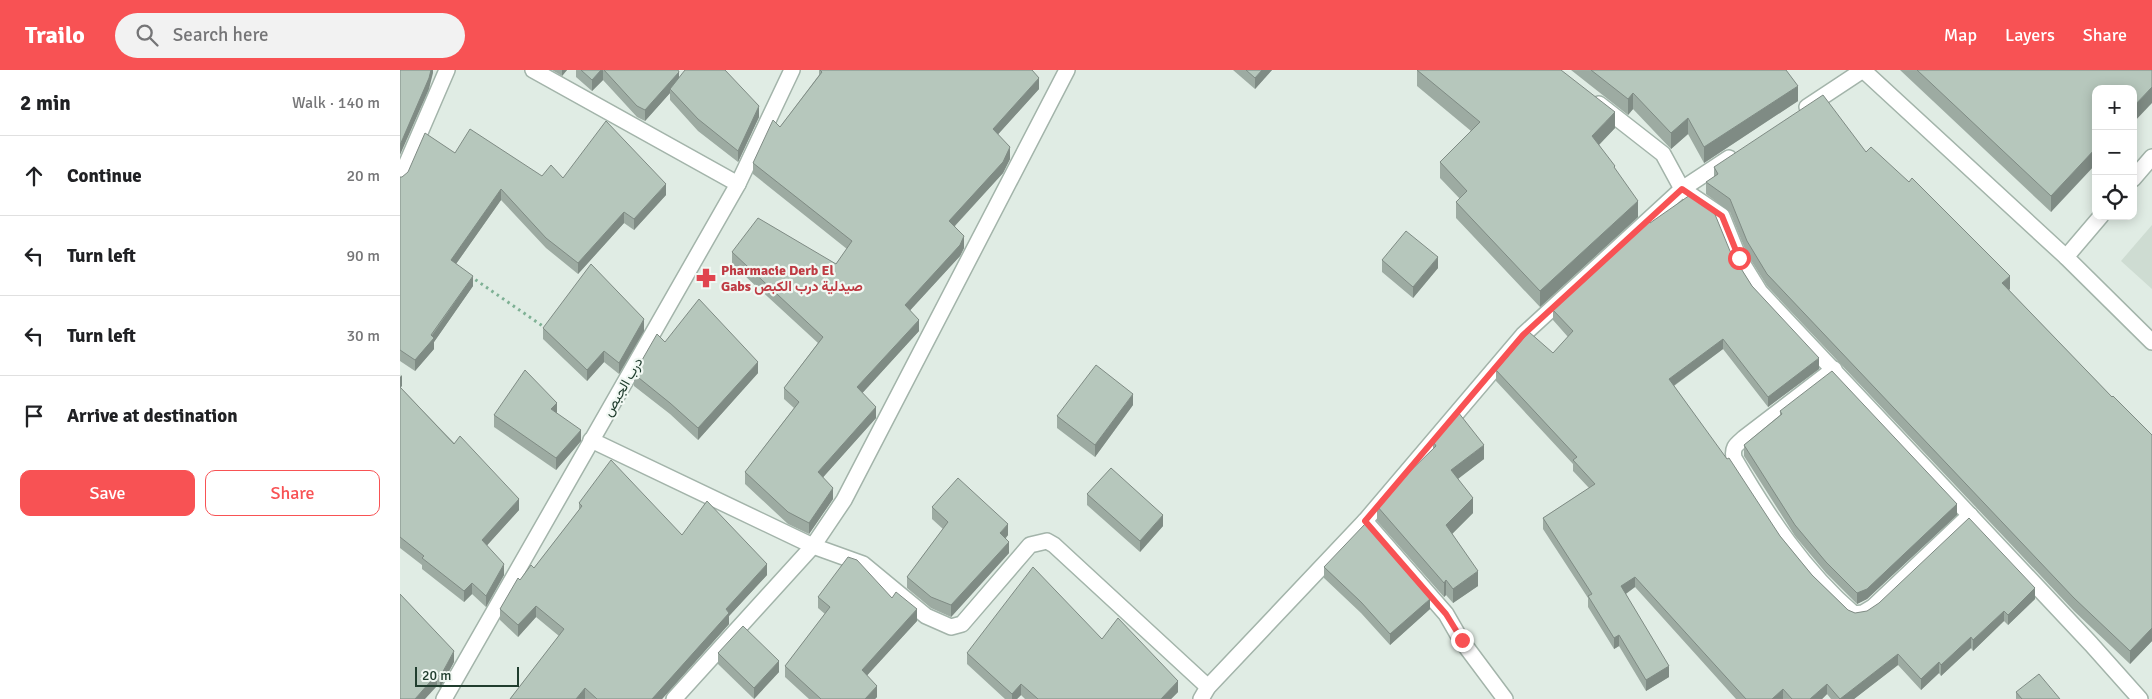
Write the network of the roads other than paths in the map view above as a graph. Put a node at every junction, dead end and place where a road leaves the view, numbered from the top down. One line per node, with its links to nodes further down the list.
1 (446, 70): 11 (street)
2 (533, 70): 12 (street)
3 (792, 70): 12 (street, درب الجبص)
4 (1067, 70): 21 (street)
5 (1863, 70): 7 (street); 15 (street)
6 (1584, 92): 13 (street)
7 (1797, 114)
8 (1740, 151): 13 (street)
9 (2152, 157): 10 (street)
10 (2136, 175)
11 (400, 179)
12 (738, 184): 18 (street, درب الجبص)
13 (1682, 189): 17 (street); 20 (street)
14 (2098, 220): 15 (street)
15 (2066, 257): 16 (street)
16 (2152, 342)
17 (1834, 369): 19 (street); 19 (street)
18 (591, 440): 21 (street); 23 (street, درب الجبص)
19 (1970, 515): 26 (street)
20 (1365, 521): 22 (street); 25 (street)
21 (813, 546): 22 (street); 24 (street)
22 (1205, 693)
23 (444, 699)
24 (674, 699)
25 (1505, 699)
26 (2140, 699)

